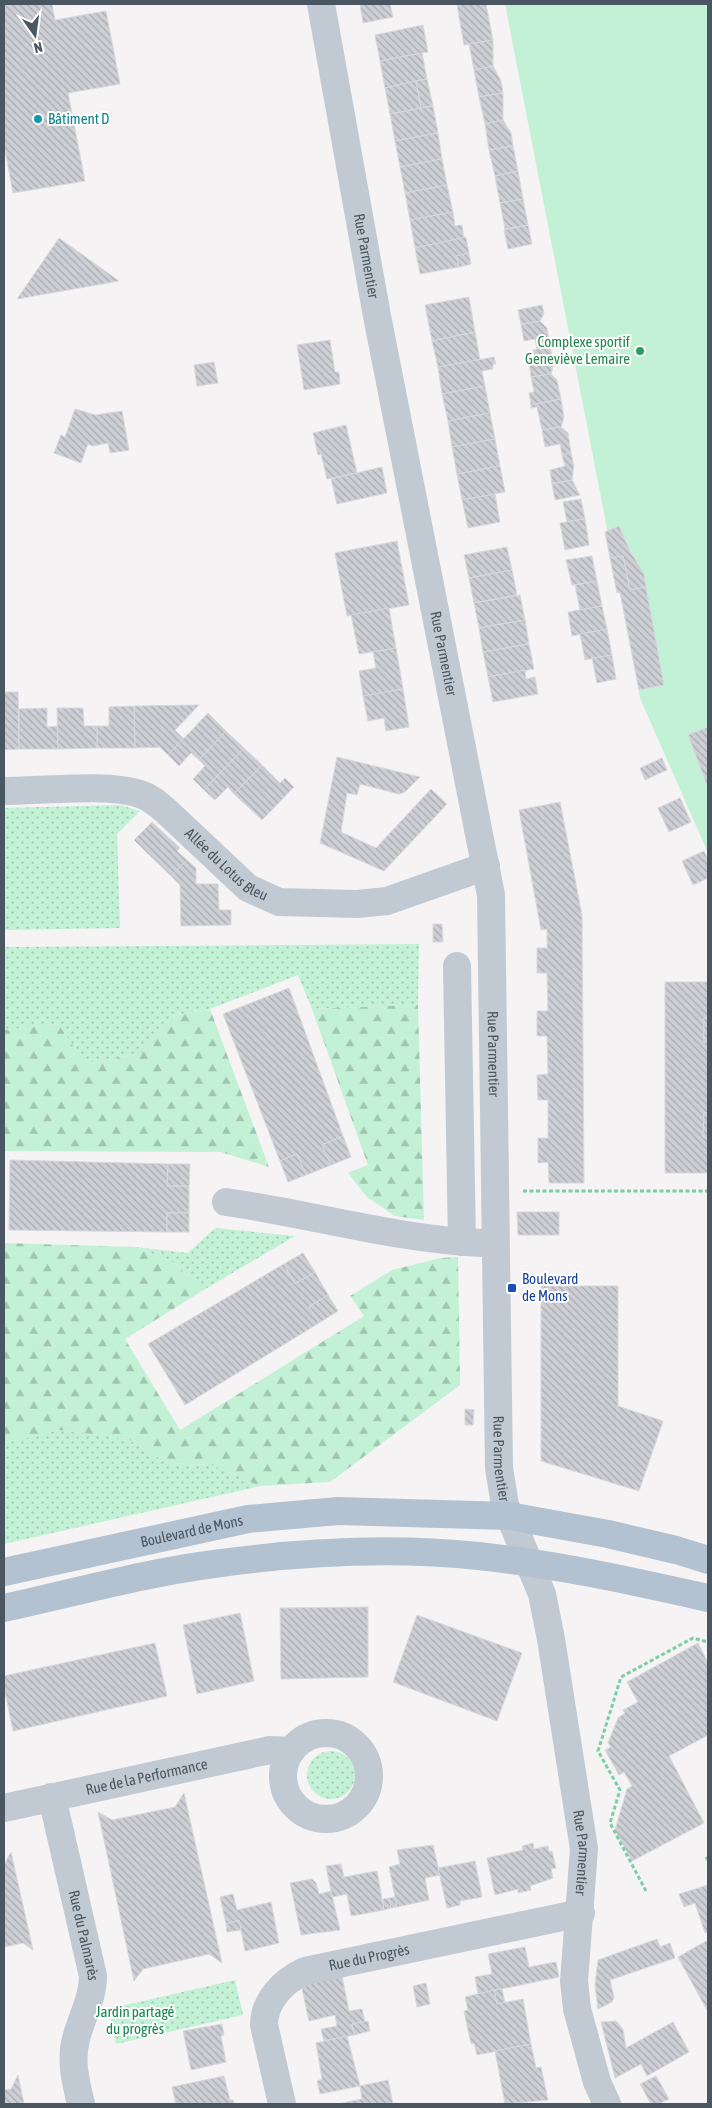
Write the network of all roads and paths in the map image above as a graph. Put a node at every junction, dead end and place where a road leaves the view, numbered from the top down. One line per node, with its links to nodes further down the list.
1 (320, 4): 3 (street, Rue Parmentier)
2 (4, 791): 3 (street, Allée du Lotus Bleu)
3 (486, 866): 6 (street, Rue Parmentier)
4 (457, 966): 8 (street)
5 (708, 1190): 6 (path)
6 (495, 1191): 9 (street, Rue Parmentier)
7 (226, 1202): 8 (street)
8 (462, 1242): 9 (street)
9 (495, 1244): 10 (street, Rue Parmentier)
10 (509, 1516): 11 (main road, Boulevard de Mons); 12 (street, Rue Parmentier); 13 (main road, Boulevard de Mons)
11 (708, 1560)
12 (530, 1562): 14 (main road); 15 (main road); 21 (street, Rue Parmentier)
13 (4, 1572)
14 (708, 1598)
15 (4, 1608)
16 (708, 1642): 20 (path)
17 (291, 1751): 18 (street, Rue de la Performance)
18 (52, 1797): 19 (street, Rue de la Performance); 22 (street, Rue du Palmarès)
19 (4, 1808)
20 (646, 1891)
21 (581, 1913): 23 (street, Rue du Progrès); 24 (street, Rue Parmentier)
22 (81, 2104)
23 (282, 2104)
24 (607, 2104)

